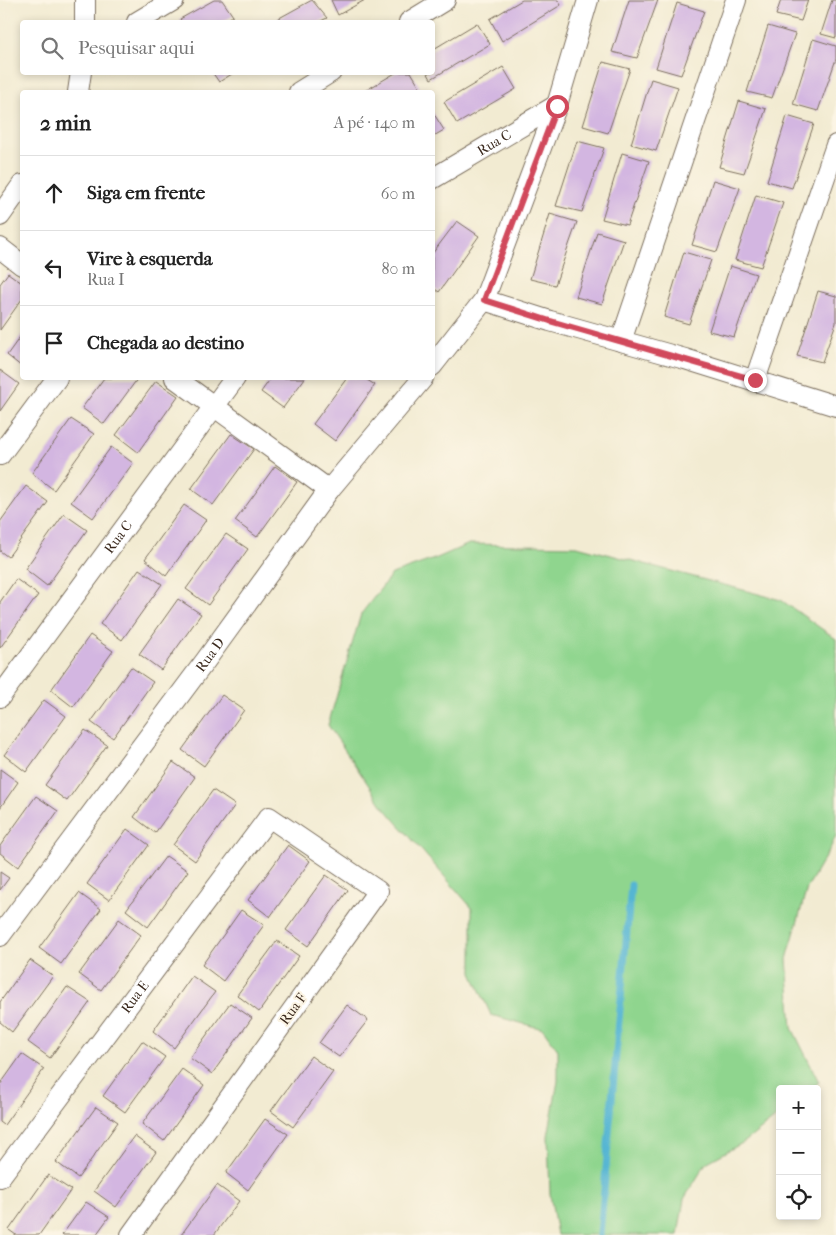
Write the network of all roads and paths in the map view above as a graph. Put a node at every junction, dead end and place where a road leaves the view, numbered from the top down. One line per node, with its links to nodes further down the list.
1 (84, 0): 6 (street)
2 (174, 0): 7 (street)
3 (445, 0): 8 (street)
4 (588, 0): 13 (street)
5 (736, 0): 21 (street)
6 (84, 20)
7 (140, 20)
8 (412, 20)
9 (81, 75): 11 (street)
10 (326, 75): 12 (street)
11 (78, 90)
12 (302, 90)
13 (557, 106): 15 (street, Rua C); 20 (street)
14 (836, 146): 27 (street)
15 (435, 178)
16 (20, 188): 17 (street)
17 (0, 216)
18 (0, 248): 19 (street)
19 (20, 263)
20 (484, 300): 21 (street); 22 (street)
21 (621, 341): 27 (street)
22 (435, 362)
23 (56, 380): 30 (street)
24 (178, 380): 28 (street)
25 (233, 380): 28 (street, Rua C)
26 (422, 380): 31 (street, Rua D)
27 (755, 380): 29 (street)
28 (213, 406): 31 (street); 32 (street, Rua C)
29 (836, 406)
30 (0, 456)
31 (329, 490): 34 (street, Rua D)
32 (0, 696)
33 (269, 817): 35 (street, Rua E); 36 (street, Rua F)
34 (0, 936)
35 (0, 1177)
36 (131, 1235)

